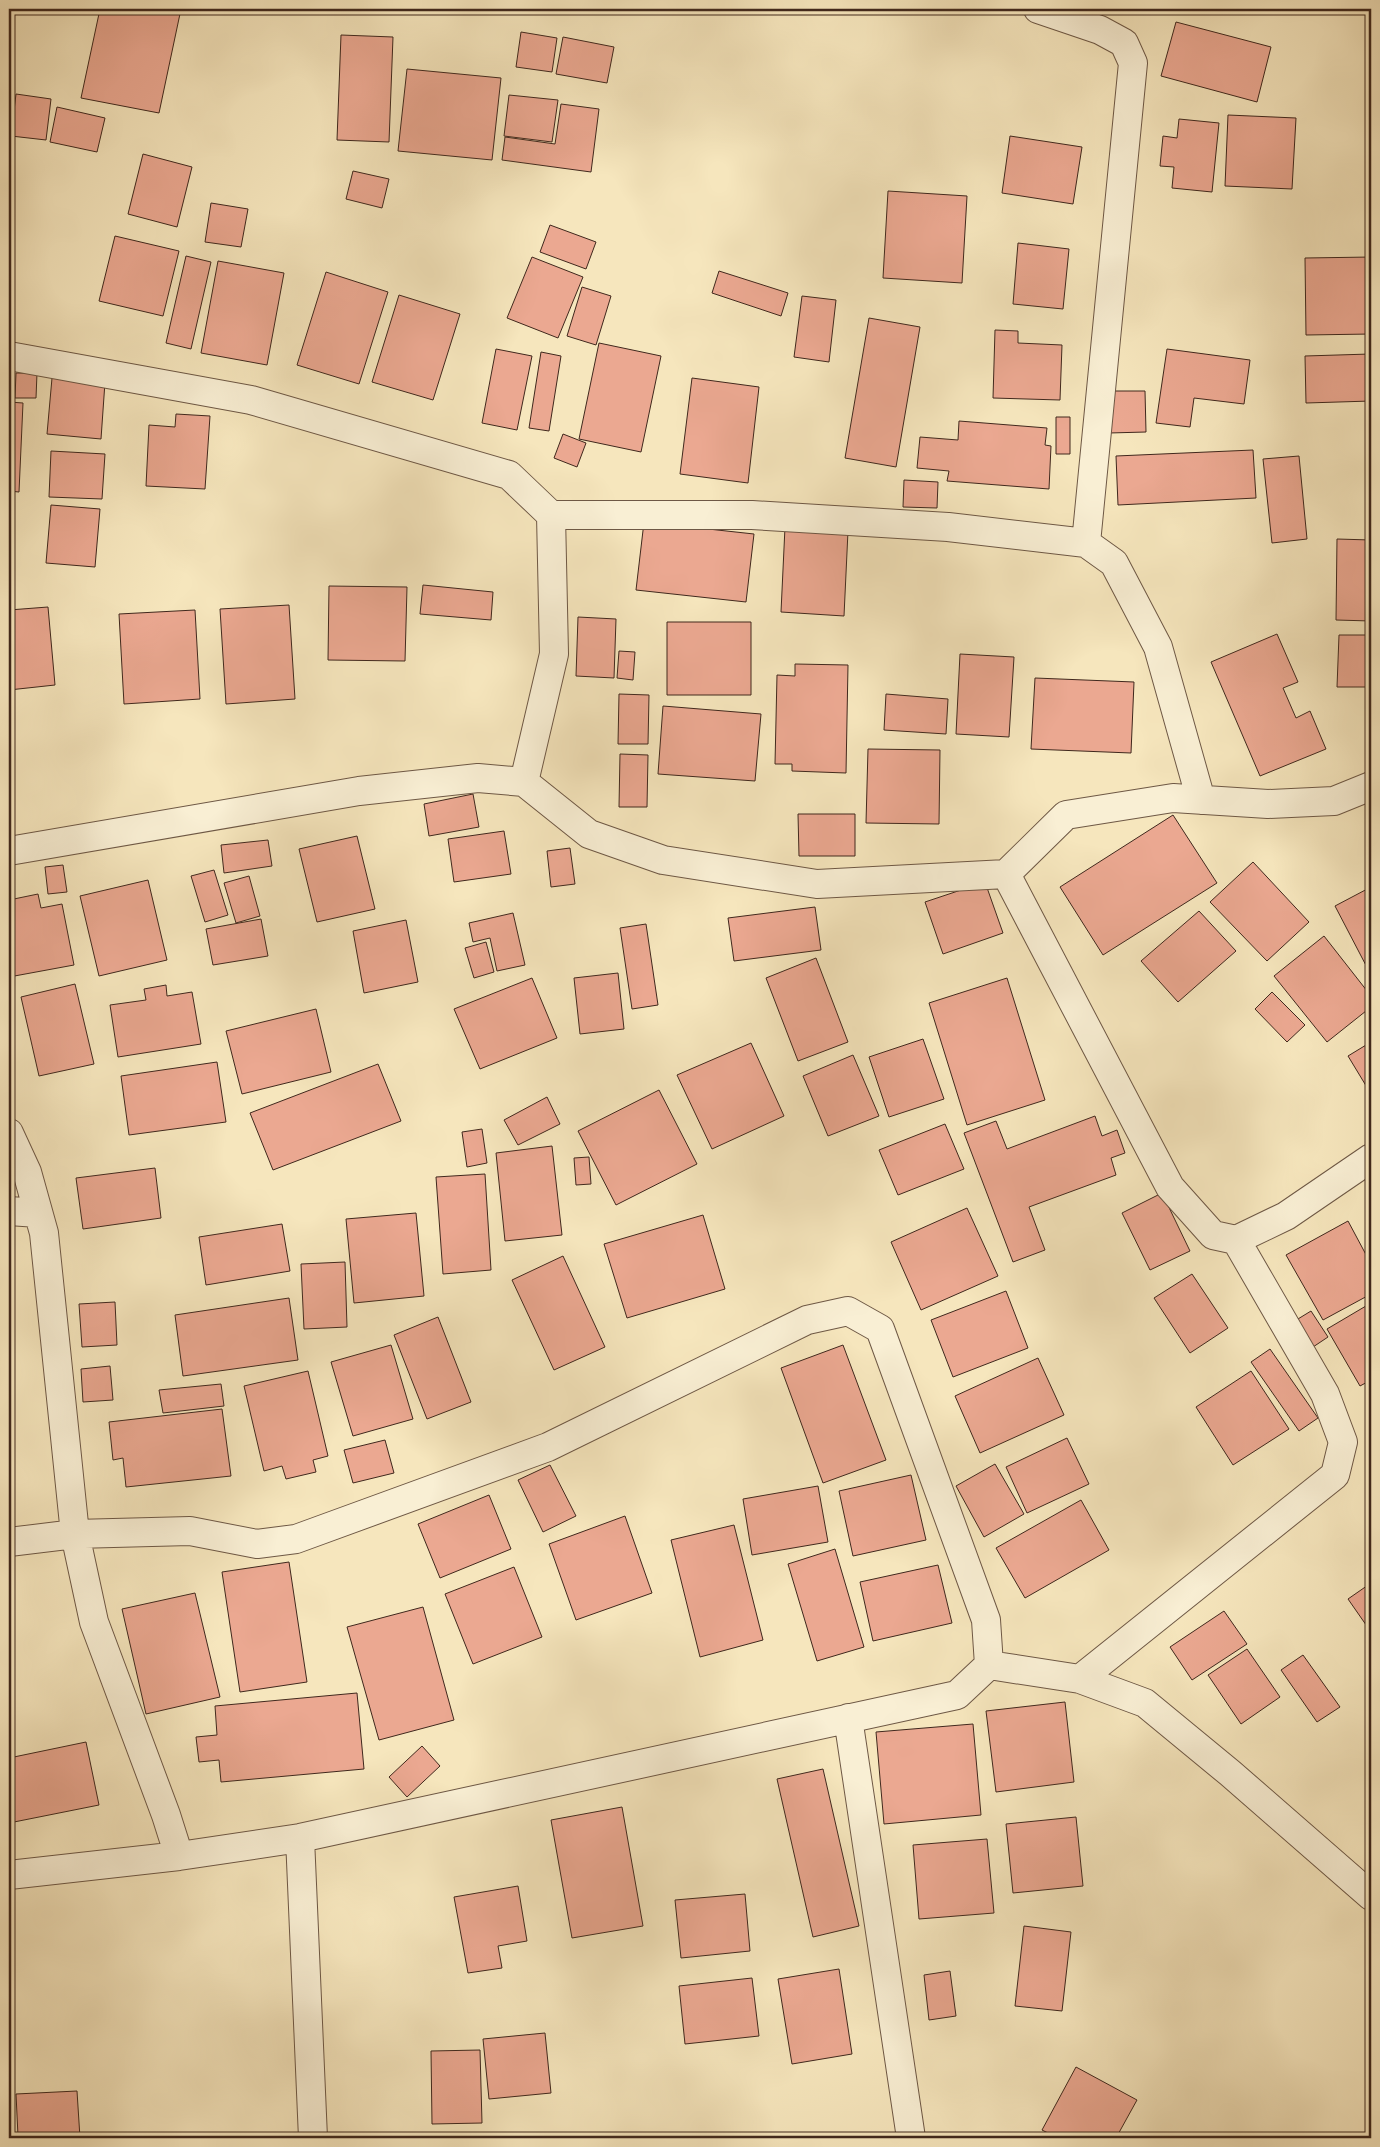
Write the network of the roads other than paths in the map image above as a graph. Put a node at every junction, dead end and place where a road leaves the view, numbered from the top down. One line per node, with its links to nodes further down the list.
1 (1038, 9): 4 (street)
2 (9, 356): 3 (street)
3 (551, 515): 4 (street); 5 (street)
4 (1086, 544): 7 (street)
5 (524, 782): 8 (street); 9 (street)
6 (1371, 786): 7 (street)
7 (1201, 800): 9 (street)
8 (9, 851)
9 (1006, 874): 14 (street)
10 (9, 1133): 13 (street)
11 (1371, 1158): 14 (street)
12 (9, 1211): 13 (street)
13 (38, 1213): 15 (street)
14 (1236, 1240): 18 (street)
15 (75, 1534): 16 (street); 17 (street); 21 (street)
16 (9, 1542)
17 (989, 1665): 18 (street); 19 (street)
18 (1080, 1679): 23 (street)
19 (848, 1718): 20 (street); 25 (street)
20 (300, 1838): 21 (street); 24 (street)
21 (179, 1856): 22 (street)
22 (9, 1876)
23 (1371, 1896)
24 (314, 2138)
25 (911, 2138)

